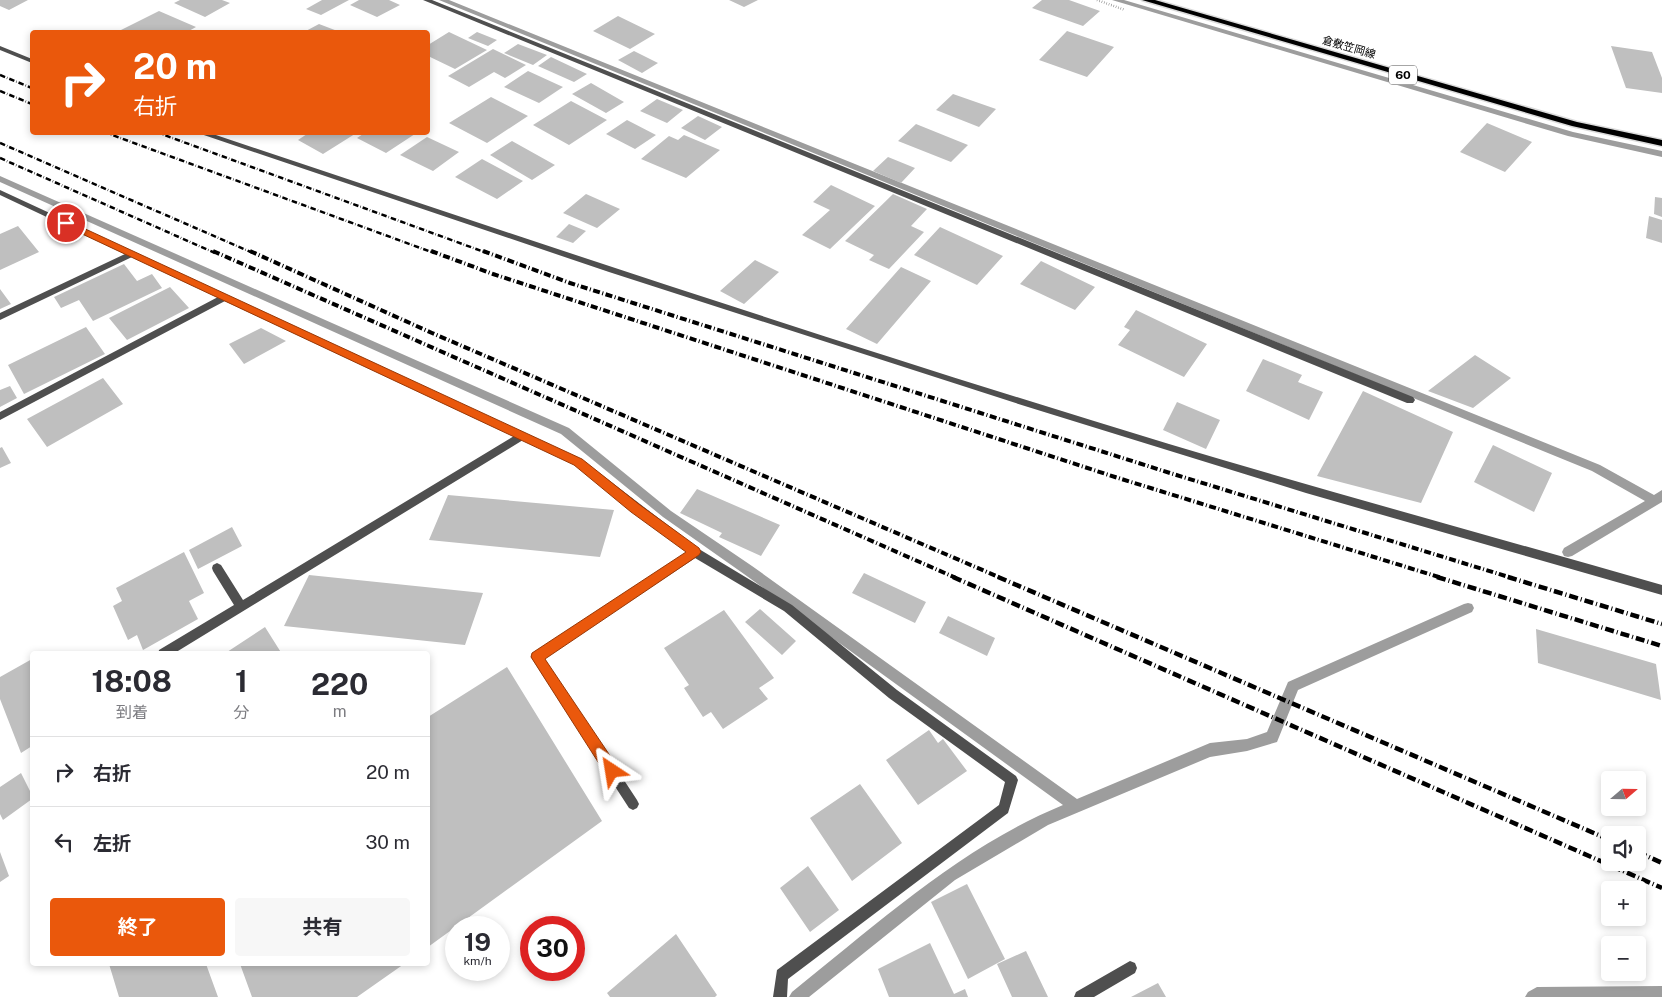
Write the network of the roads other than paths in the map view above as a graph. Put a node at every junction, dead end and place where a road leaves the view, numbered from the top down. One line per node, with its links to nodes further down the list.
1 (426, 0): 11 (street)
2 (1146, 0): 6 (main road, 倉敷笠岡線 / 60)
3 (0, 48): 4 (street)
4 (30, 60)
5 (207, 135): 16 (street)
6 (1662, 143)
7 (0, 192): 8 (street)
8 (131, 254): 9 (street); 10 (street)
9 (225, 297): 12 (street); 13 (street)
10 (0, 317)
11 (1410, 400)
12 (0, 416)
13 (522, 436): 14 (street); 17 (street)
14 (695, 552): 19 (street); 21 (street)
15 (217, 568): 17 (street)
16 (1662, 590)
17 (240, 607): 18 (street)
18 (168, 651)
19 (634, 804)
20 (1130, 968): 22 (street)
21 (780, 997)
22 (1081, 997)

